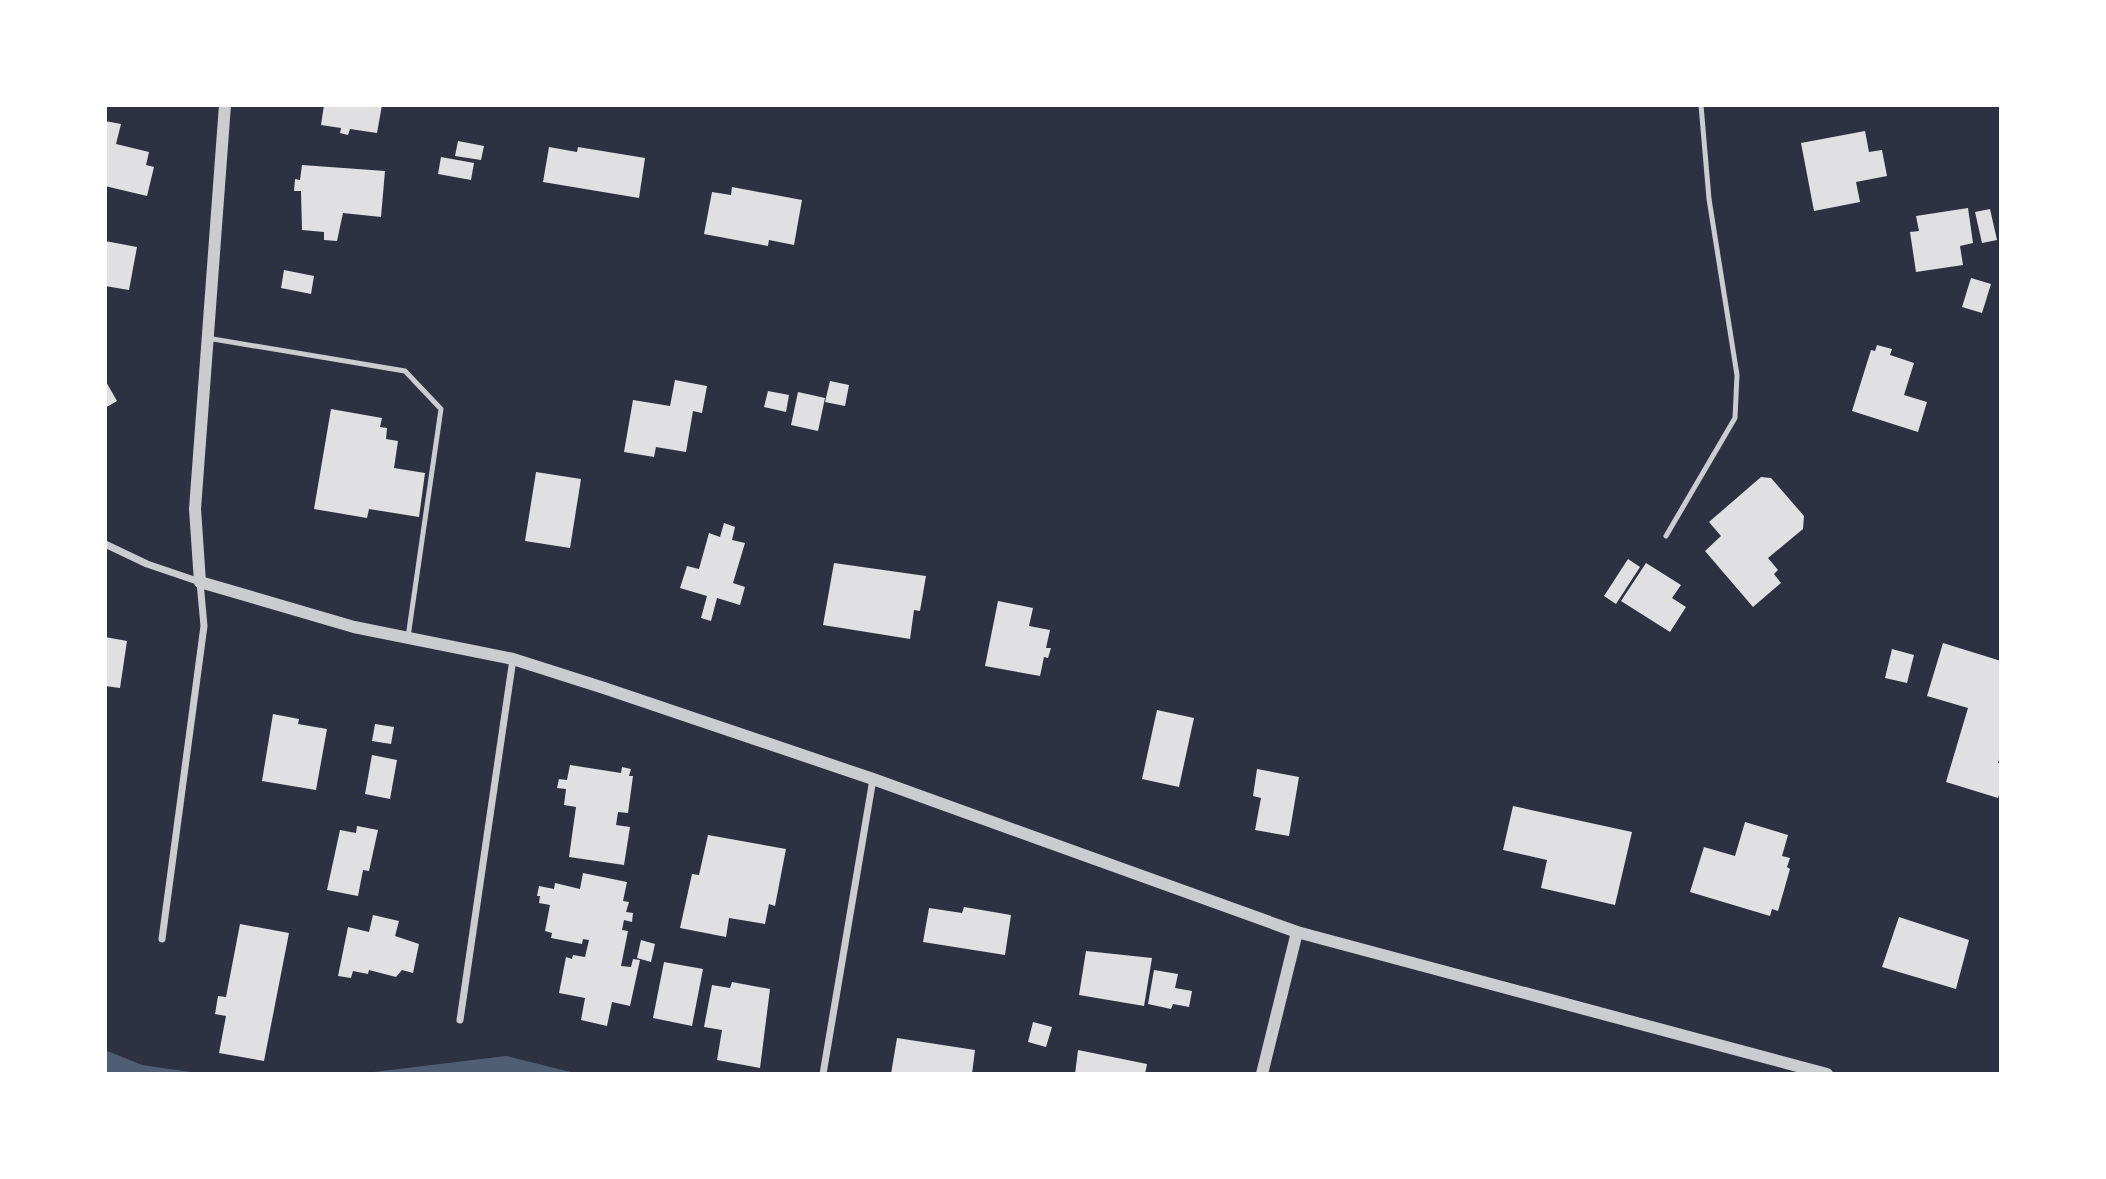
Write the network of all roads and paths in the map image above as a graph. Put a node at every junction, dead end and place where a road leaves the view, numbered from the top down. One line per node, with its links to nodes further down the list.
1 (225, 105): 3 (street)
2 (1701, 105): 4 (lane)
3 (207, 338): 6 (street); 7 (lane)
4 (1666, 536)
5 (105, 544): 6 (street)
6 (200, 582): 7 (street); 11 (street)
7 (408, 638): 8 (street)
8 (513, 659): 9 (street); 12 (street)
9 (873, 779): 10 (street); 13 (street)
10 (1297, 932): 14 (street); 15 (street)
11 (162, 939)
12 (460, 1020)
13 (823, 1074)
14 (1262, 1074)
15 (1827, 1074)

